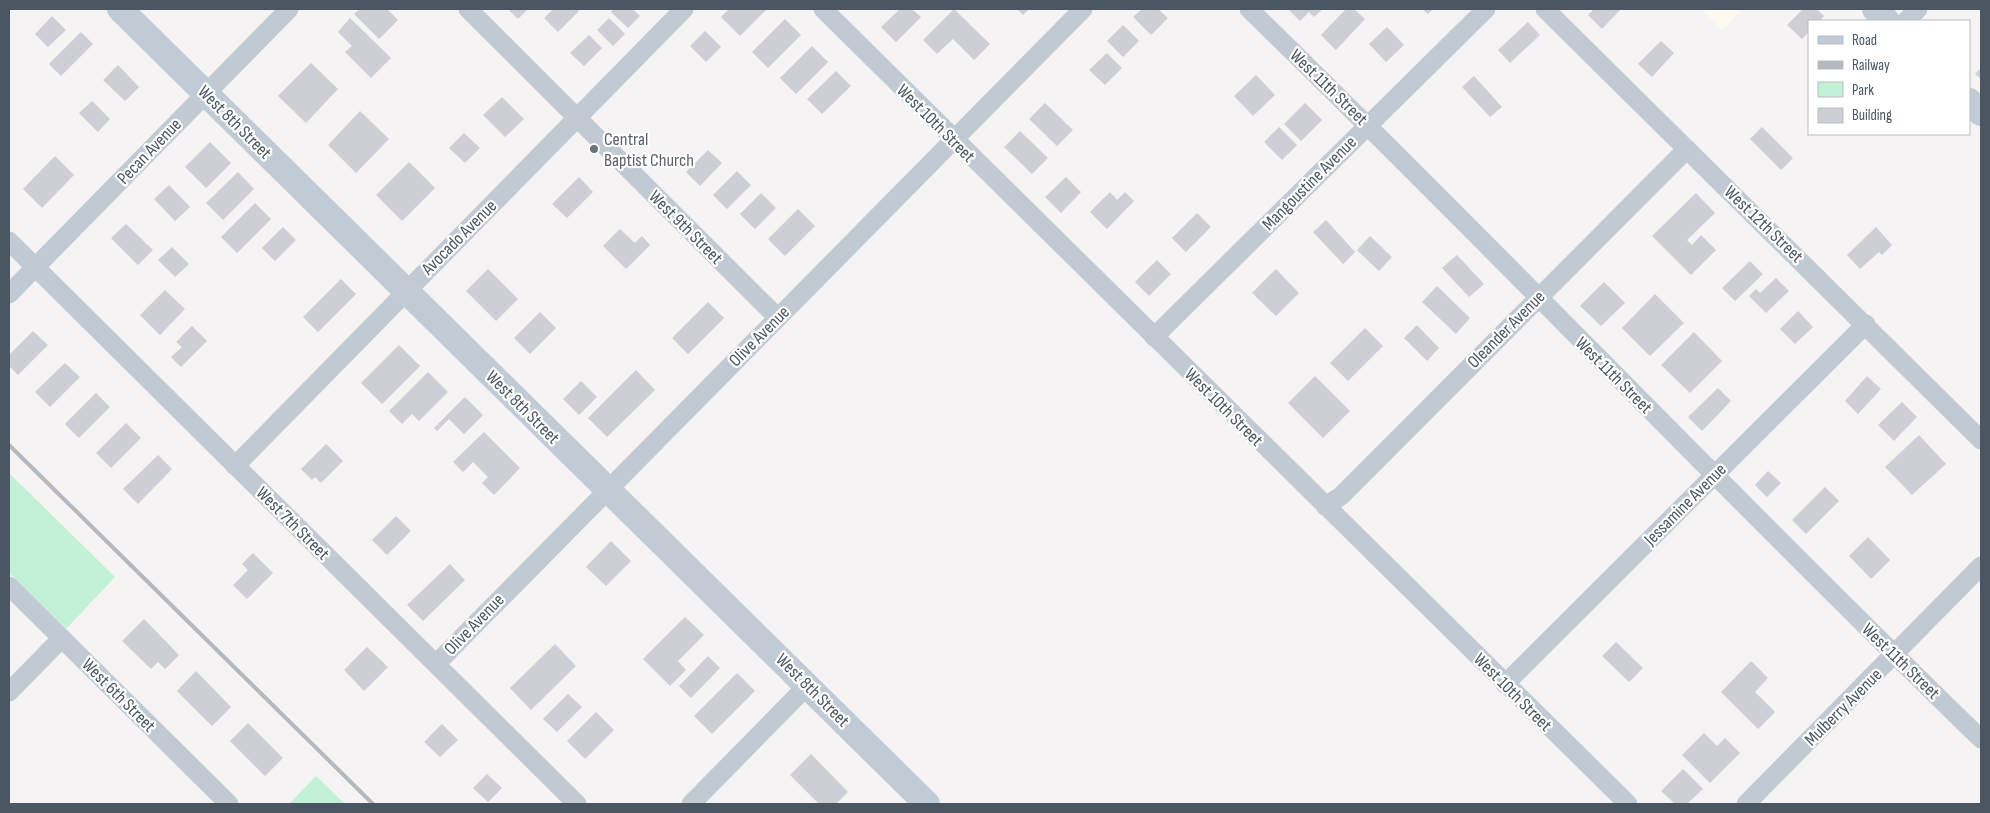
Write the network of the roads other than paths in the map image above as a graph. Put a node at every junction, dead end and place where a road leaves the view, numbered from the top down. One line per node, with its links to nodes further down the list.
1 (120, 9): 14 (street, West 8th Street)
2 (288, 9): 14 (street, Pecan Avenue)
3 (468, 9): 17 (street, West 9th Street)
4 (684, 9): 17 (street, Avocado Avenue)
5 (823, 9): 19 (street, West 10th Street)
6 (1083, 9): 19 (street, Olive Avenue)
7 (1249, 9): 18 (street, West 11th Street)
8 (1486, 9): 18 (street, Mangoustine Avenue)
9 (1545, 9): 20 (street, West 12th Street)
10 (1874, 9): 12 (street)
11 (1918, 9): 13 (street)
12 (1886, 20)
13 (1907, 20)
14 (206, 93): 22 (street, Pecan Avenue); 23 (street, West 8th Street)
15 (1970, 102): 16 (street)
16 (1981, 113)
17 (577, 118): 23 (street, Avocado Avenue); 26 (street, West 9th Street)
18 (1368, 124): 25 (street, West 11th Street); 28 (street, Mangoustine Avenue)
19 (953, 139): 26 (street, Olive Avenue); 28 (street, West 10th Street)
20 (1686, 149): 25 (street, Oleander Avenue); 27 (street, West 12th Street)
21 (9, 241): 22 (street, West 7th Street)
22 (35, 268): 24 (street, Pecan Avenue); 30 (street, West 7th Street)
23 (405, 291): 30 (street, Avocado Avenue); 32 (street, West 8th Street)
24 (9, 294)
25 (1537, 297): 31 (street, West 11th Street); 33 (street, Oleander Avenue)
26 (778, 318): 32 (street, Olive Avenue)
27 (1866, 324): 29 (street, West 12th Street); 31 (street, Jessamine Avenue)
28 (1154, 337): 33 (street, West 10th Street)
29 (1981, 440)
30 (235, 466): 38 (street, West 7th Street)
31 (1713, 476): 37 (street, West 11th Street); 39 (street, Jessamine Avenue)
32 (606, 489): 38 (street, Olive Avenue); 40 (street, West 8th Street)
33 (1325, 506): 39 (street, West 10th Street)
34 (1981, 566): 37 (street, Mulberry Avenue)
35 (9, 586): 36 (street, West 6th Street)
36 (62, 638): 41 (street); 43 (street, West 6th Street)
37 (1894, 655): 42 (street, West 11th Street); 48 (street, Mulberry Avenue)
38 (436, 664): 44 (street, West 7th Street)
39 (1505, 684): 47 (street, West 10th Street)
40 (808, 685): 45 (street); 46 (street, West 8th Street)
41 (9, 692)
42 (1981, 739)
43 (229, 804)
44 (577, 804)
45 (691, 804)
46 (928, 804)
47 (1628, 804)
48 (1746, 804)

